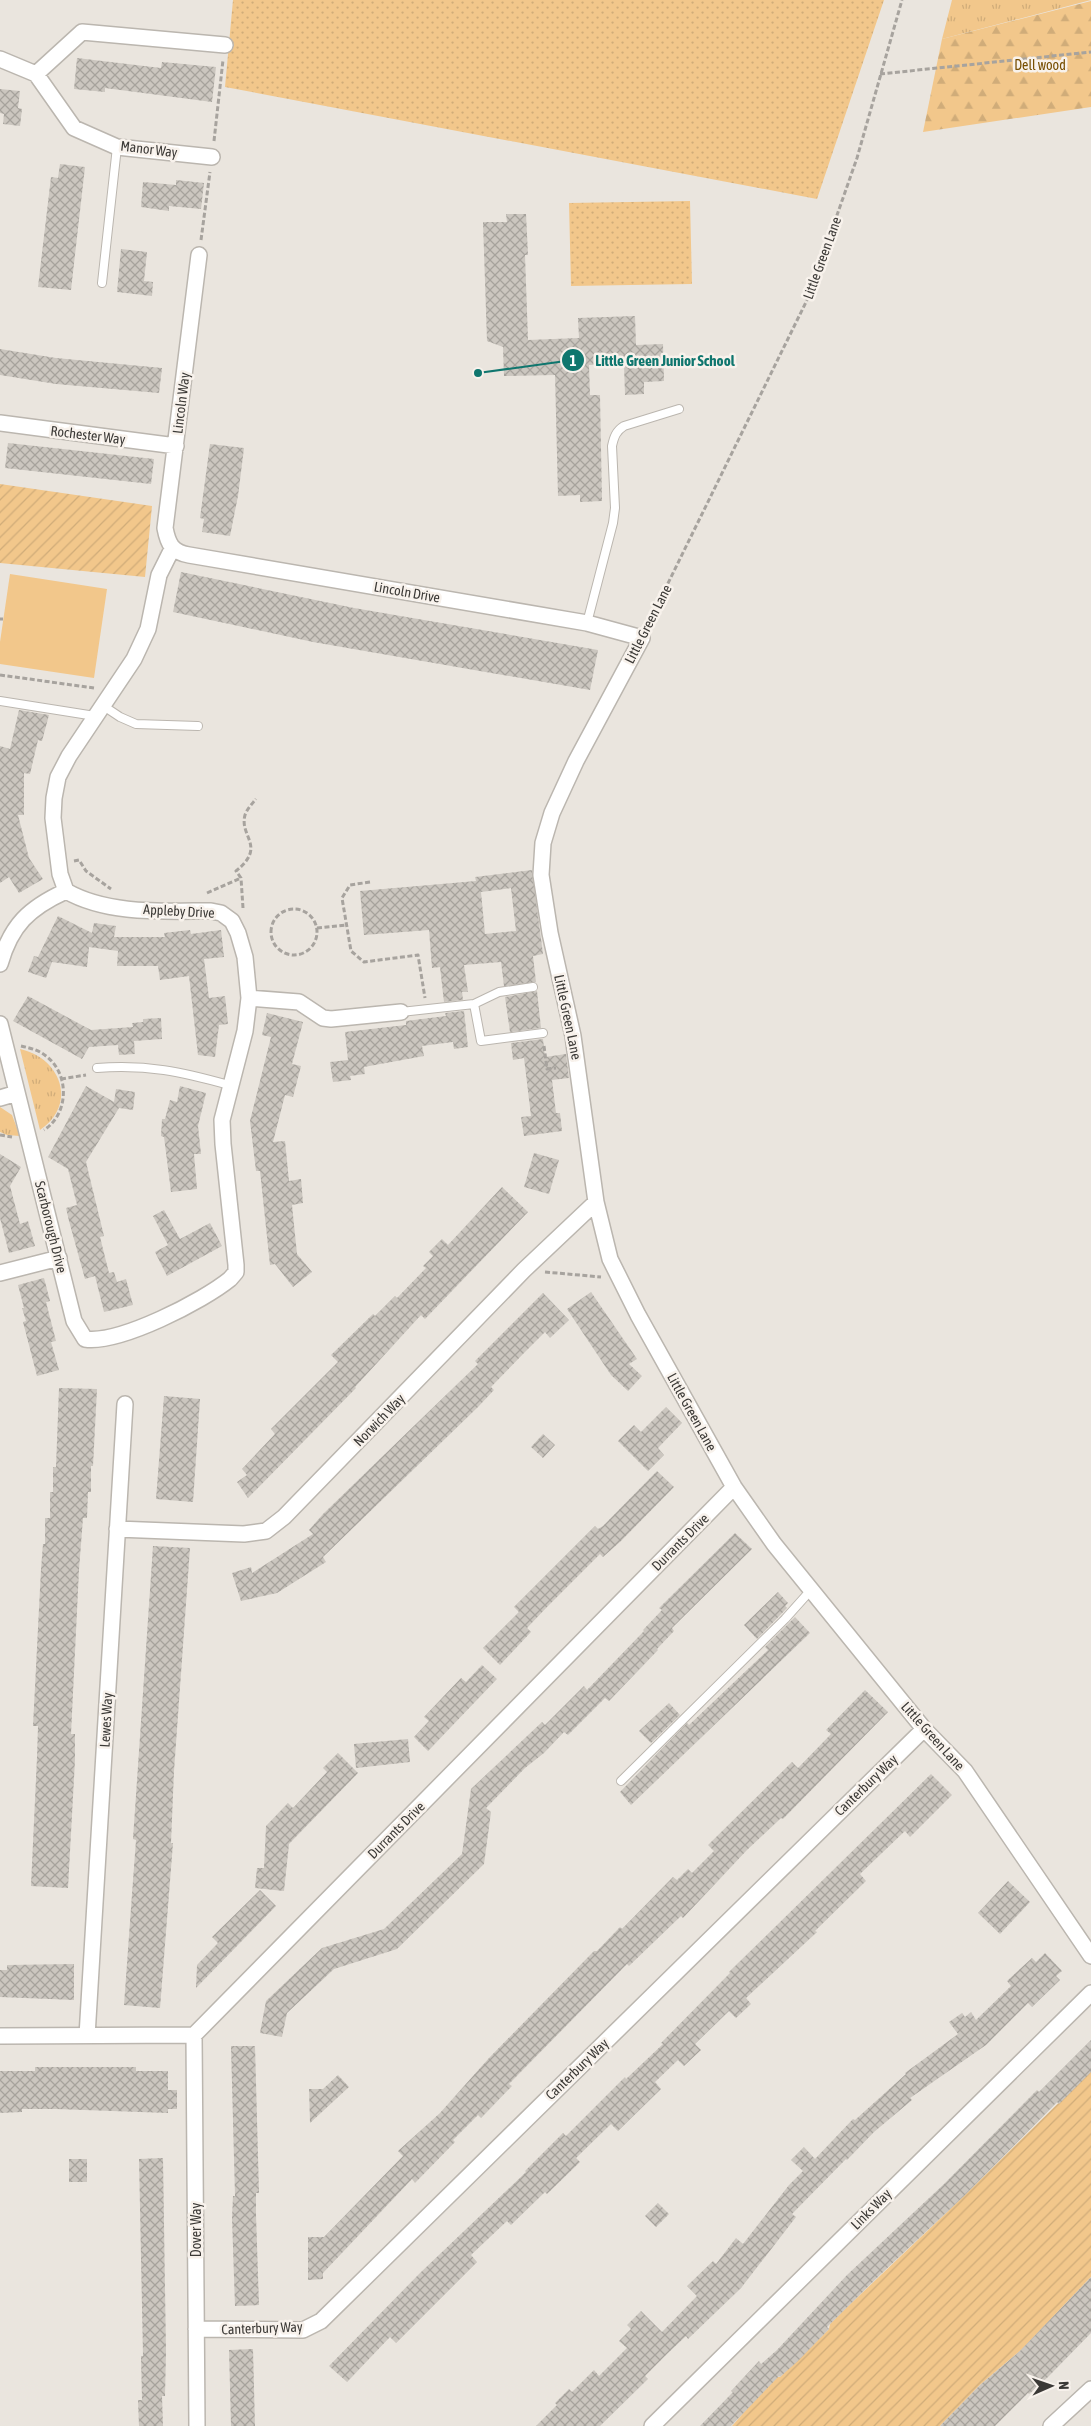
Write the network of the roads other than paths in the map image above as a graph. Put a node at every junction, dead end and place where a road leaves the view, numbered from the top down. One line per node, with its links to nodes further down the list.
1 (225, 46): 3 (street)
2 (0, 59): 3 (street)
3 (36, 74): 4 (street, Manor Way)
4 (117, 147): 5 (street, Manor Way); 7 (lane)
5 (212, 157)
6 (199, 255): 10 (street, Lincoln Way)
7 (102, 283)
8 (679, 409): 12 (lane)
9 (0, 423): 10 (street, Rochester Way)
10 (176, 446): 11 (street, Lincoln Way)
11 (172, 549): 12 (street, Lincoln Drive); 15 (street)
12 (587, 623): 13 (street, Lincoln Drive)
13 (642, 638): 30 (street, Little Green Lane)
14 (0, 701): 15 (lane)
15 (99, 710): 16 (lane); 17 (street)
16 (198, 726)
17 (66, 891): 18 (street); 21 (street, Appleby Drive)
18 (2, 946): 19 (street)
19 (0, 964)
20 (533, 987): 22 (lane)
21 (249, 998): 23 (street); 27 (street, Appleby Drive)
22 (474, 1004): 23 (lane); 25 (lane)
23 (401, 1012)
24 (0, 1024): 28 (street, Scarborough Drive)
25 (543, 1033)
26 (98, 1068): 27 (lane)
27 (229, 1085): 33 (street, Appleby Drive)
28 (17, 1093): 29 (street); 31 (street, Scarborough Drive)
29 (0, 1098)
30 (596, 1202): 35 (street, Little Green Lane); 36 (street, Norwich Way)
31 (59, 1258): 32 (street); 33 (street, Scarborough Drive)
32 (0, 1273)
33 (171, 1313)
34 (125, 1404): 36 (street, Lewes Way)
35 (734, 1487): 37 (street, Little Green Lane); 42 (street, Durrants Drive)
36 (117, 1530): 44 (street, Lewes Way)
37 (811, 1590): 38 (street, Little Green Lane); 39 (lane)
38 (924, 1729): 40 (street, Little Green Lane); 45 (street, Canterbury Way)
39 (621, 1781)
40 (1091, 1956)
41 (1091, 1993): 48 (street, Links Way)
42 (194, 2035): 44 (street); 45 (street, Dover Way)
43 (0, 2036): 44 (street)
44 (87, 2036)
45 (196, 2329): 47 (street, Dover Way)
46 (1091, 2389): 49 (street)
47 (197, 2426)
48 (652, 2426)
49 (1051, 2426)

